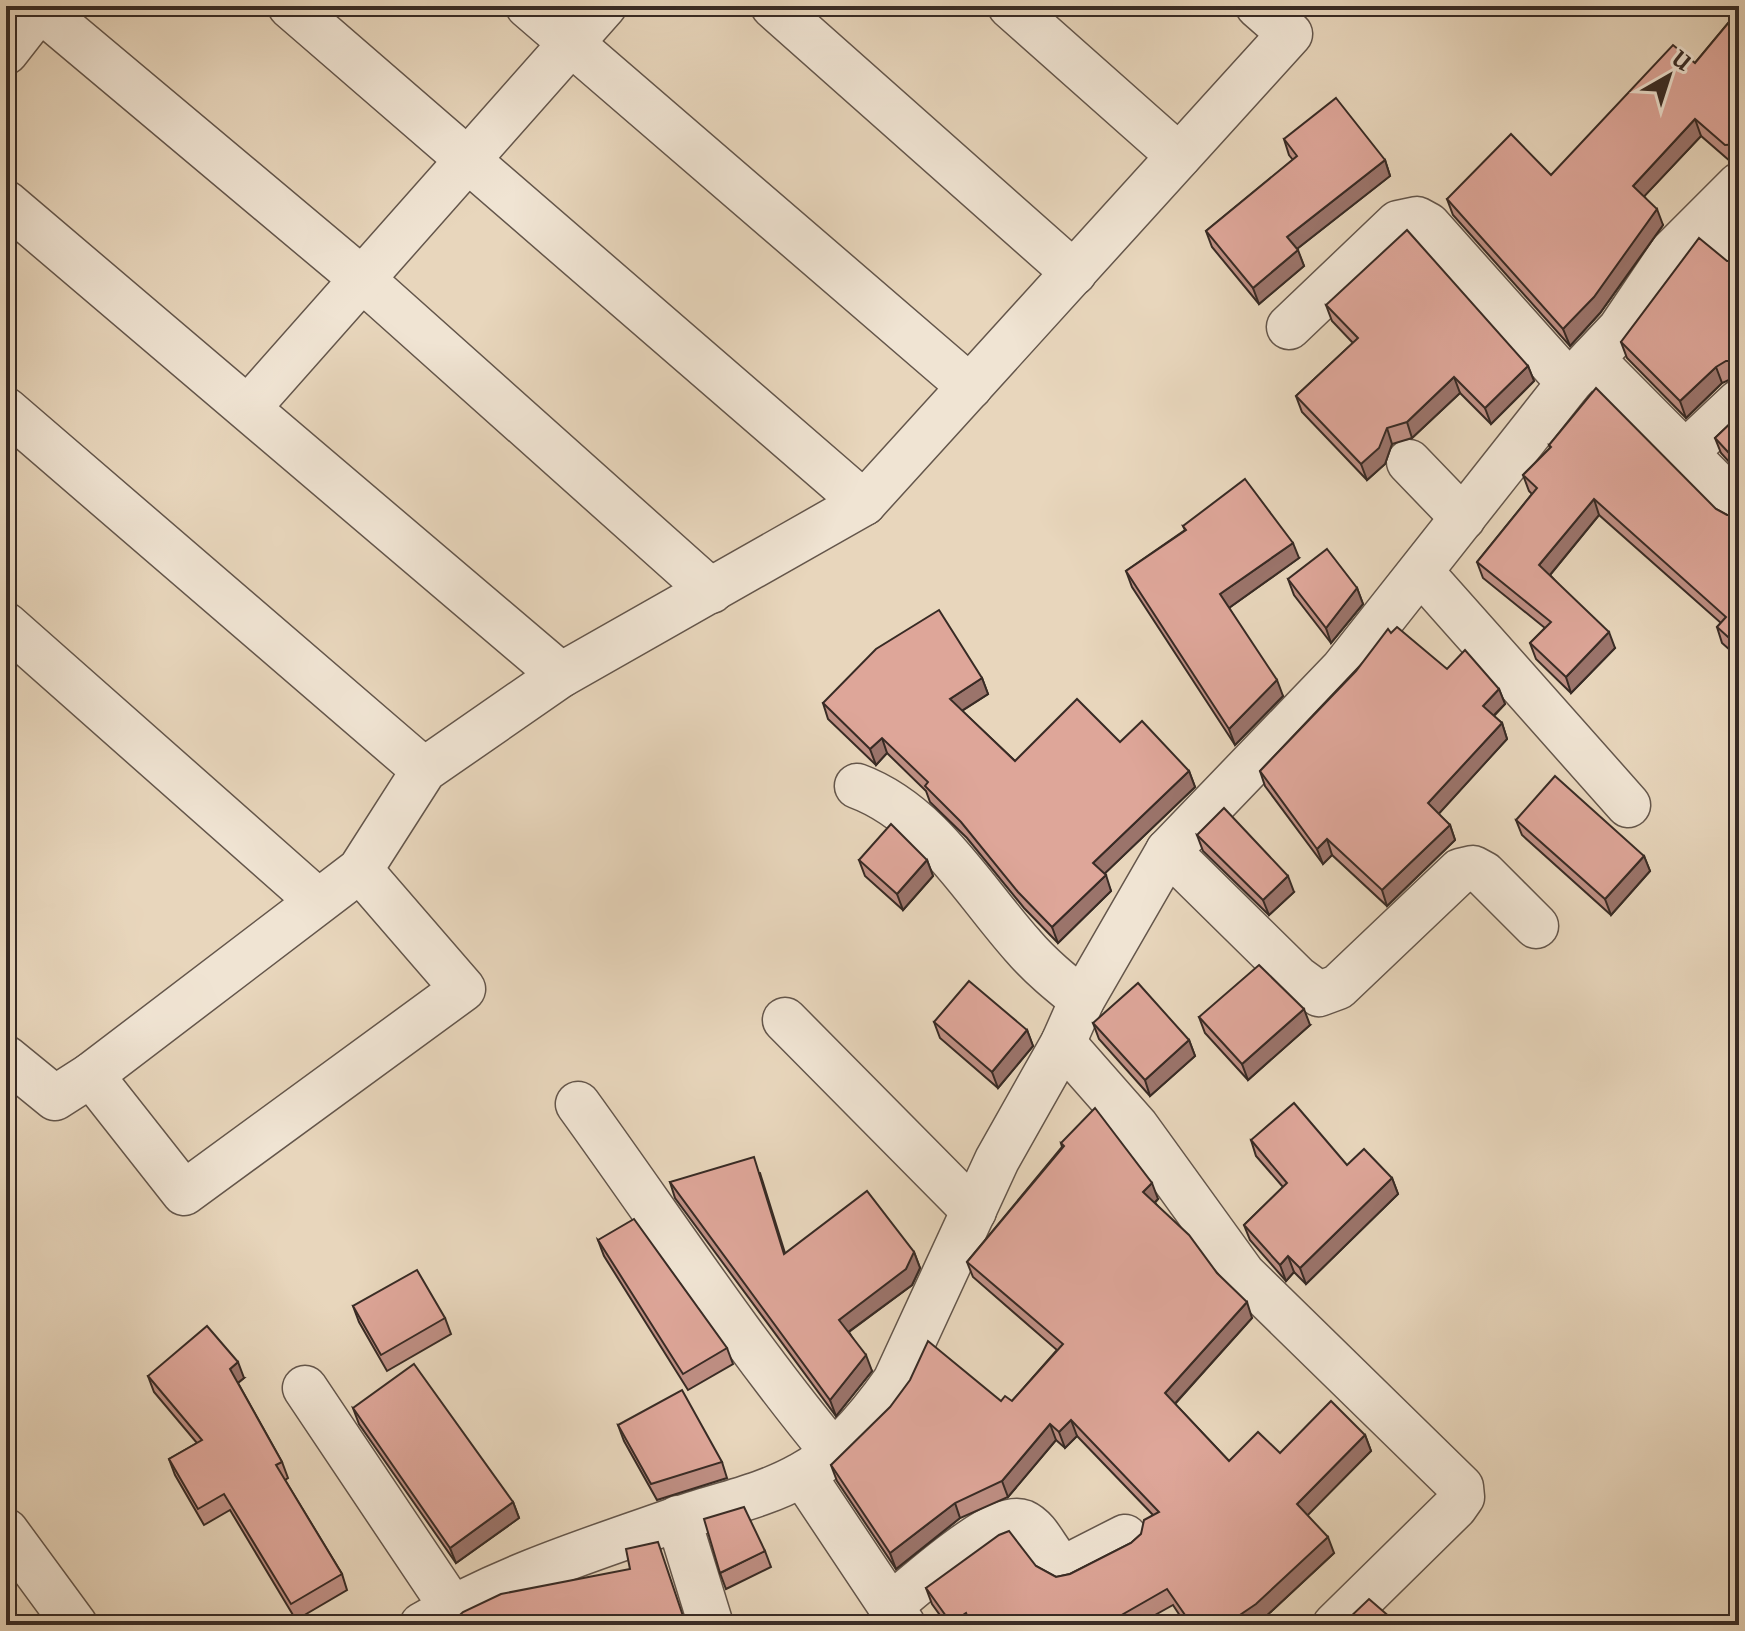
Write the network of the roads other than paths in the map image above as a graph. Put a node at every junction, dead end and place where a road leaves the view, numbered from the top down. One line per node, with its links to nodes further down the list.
1 (290, 6): 11 (street)
2 (528, 6): 8 (street)
3 (604, 6): 8 (street)
4 (773, 6): 16 (street)
5 (1010, 6): 10 (street)
6 (1258, 6): 10 (street)
7 (41, 8): 9 (street); 17 (street)
8 (572, 44): 11 (street); 20 (street)
9 (6, 52)
10 (1179, 156): 16 (street)
11 (470, 161): 17 (street); 26 (street)
12 (1739, 185): 14 (street)
13 (6, 203): 22 (street)
14 (1706, 220): 15 (street); 19 (street)
15 (1739, 254)
16 (1074, 273): 20 (street)
17 (363, 280): 22 (street); 30 (street)
18 (1289, 327): 19 (street)
19 (1580, 371): 24 (street); 28 (street)
20 (970, 387): 26 (street)
21 (1739, 402): 24 (street)
22 (248, 408): 32 (street)
23 (6, 410): 33 (street)
24 (1687, 451): 27 (street)
25 (1409, 462): 28 (street)
26 (864, 503): 30 (street)
27 (1739, 507)
28 (1463, 518): 29 (street)
29 (1421, 572): 35 (street); 36 (street)
30 (711, 591): 32 (street)
31 (6, 625): 38 (street)
32 (561, 675): 33 (street)
33 (424, 770): 37 (street)
34 (857, 786): 40 (street)
35 (1628, 805)
36 (1168, 851): 39 (street); 40 (street)
37 (360, 870): 38 (street); 44 (street)
38 (318, 901): 44 (street)
39 (1536, 926)
40 (1082, 1000): 42 (street)
41 (785, 1020): 46 (street)
42 (1063, 1043): 46 (street); 56 (street)
43 (6, 1058): 44 (street)
44 (91, 1075)
45 (578, 1104): 48 (street)
46 (974, 1211): 48 (street)
47 (305, 1388): 53 (street)
48 (817, 1463): 49 (street); 52 (street)
49 (678, 1518): 53 (street); 55 (street)
50 (6, 1531): 54 (street)
51 (1125, 1537): 52 (street)
52 (897, 1616)
53 (438, 1617)
54 (75, 1625)
55 (711, 1625)
56 (1335, 1625)

